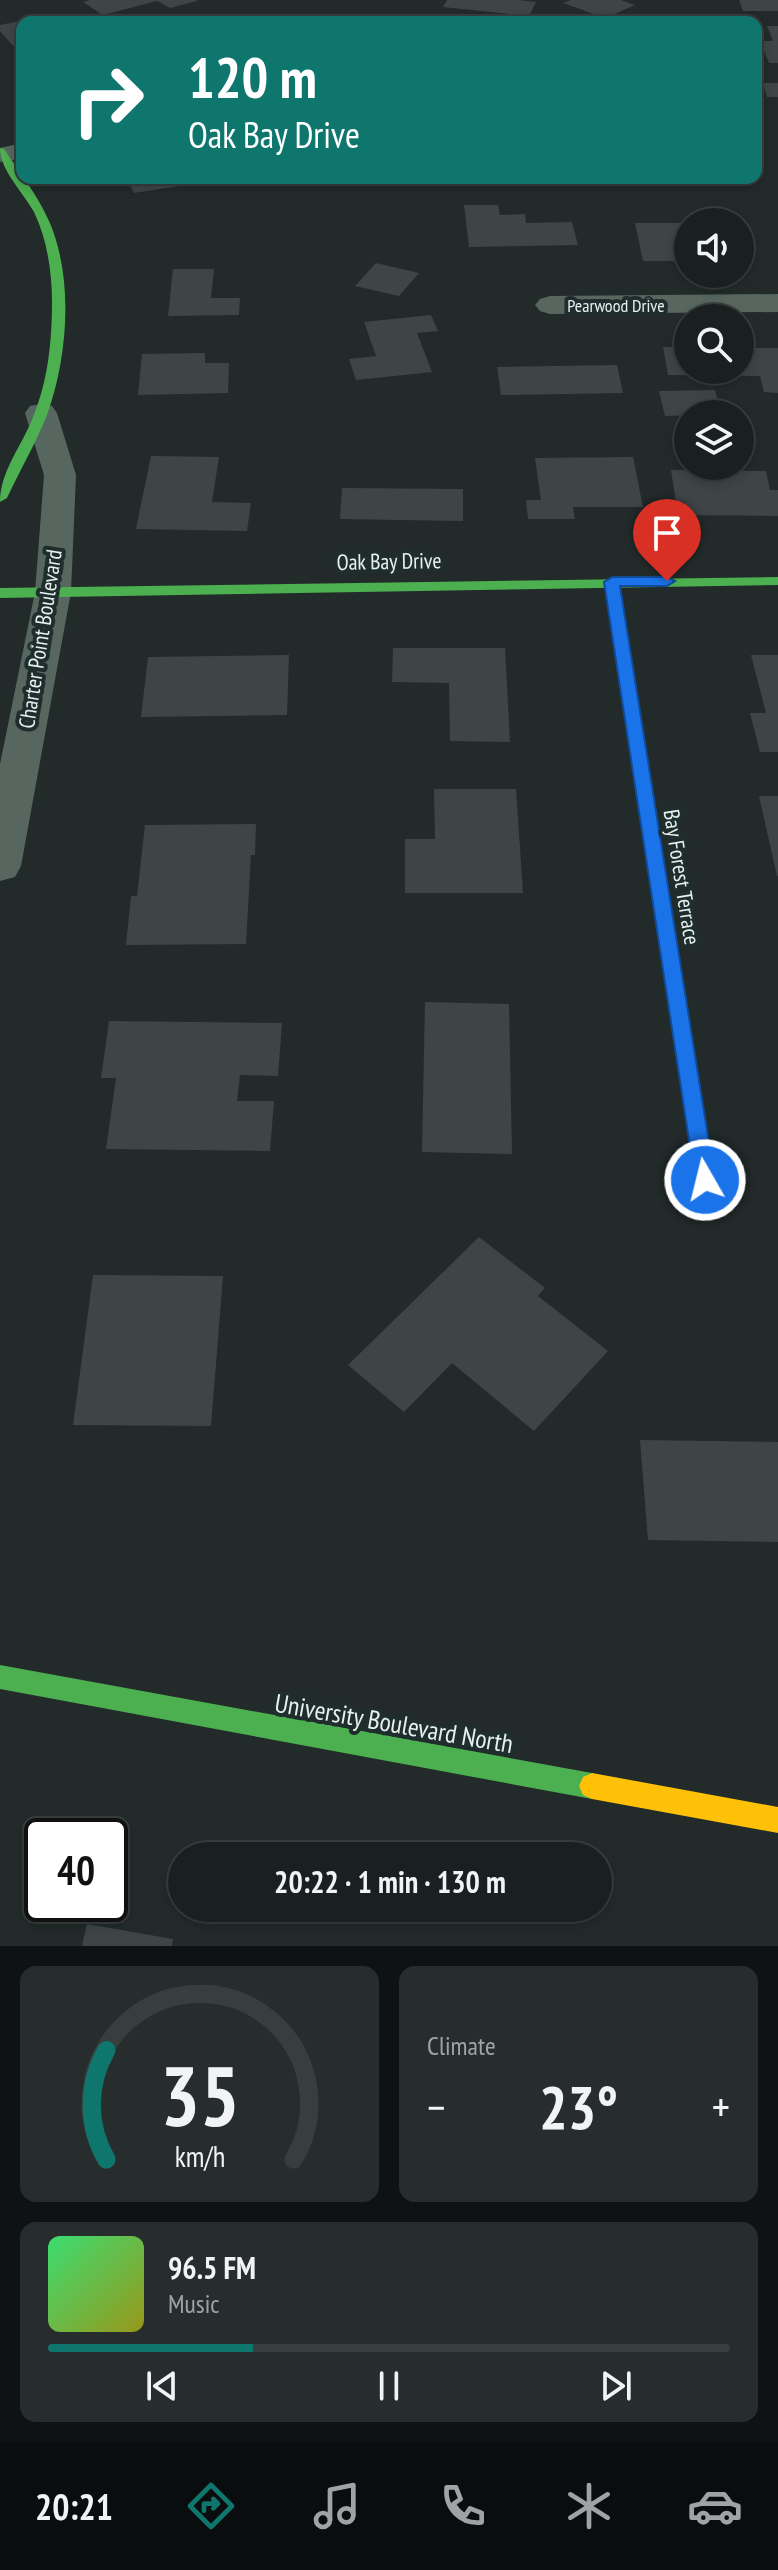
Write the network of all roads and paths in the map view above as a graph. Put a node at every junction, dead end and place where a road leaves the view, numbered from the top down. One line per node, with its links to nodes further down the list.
1 (25, 184): 4 (street, Charter Point Boulevard)
2 (778, 303): 3 (street, Pearwood Drive)
3 (550, 305)
4 (41, 413): 5 (street, Charter Point Boulevard); 8 (street, Charter Point Boulevard)
5 (0, 498)
6 (778, 581): 7 (street, Oak Bay Drive)
7 (612, 582): 8 (street, Oak Bay Drive); 11 (street, Bay Forest Terrace)
8 (53, 592): 9 (street, Oak Bay Drive); 10 (street, Charter Point Boulevard)
9 (0, 593)
10 (0, 866)
11 (705, 1180)
12 (0, 1677): 13 (street, University Boulevard North)
13 (778, 1820)

